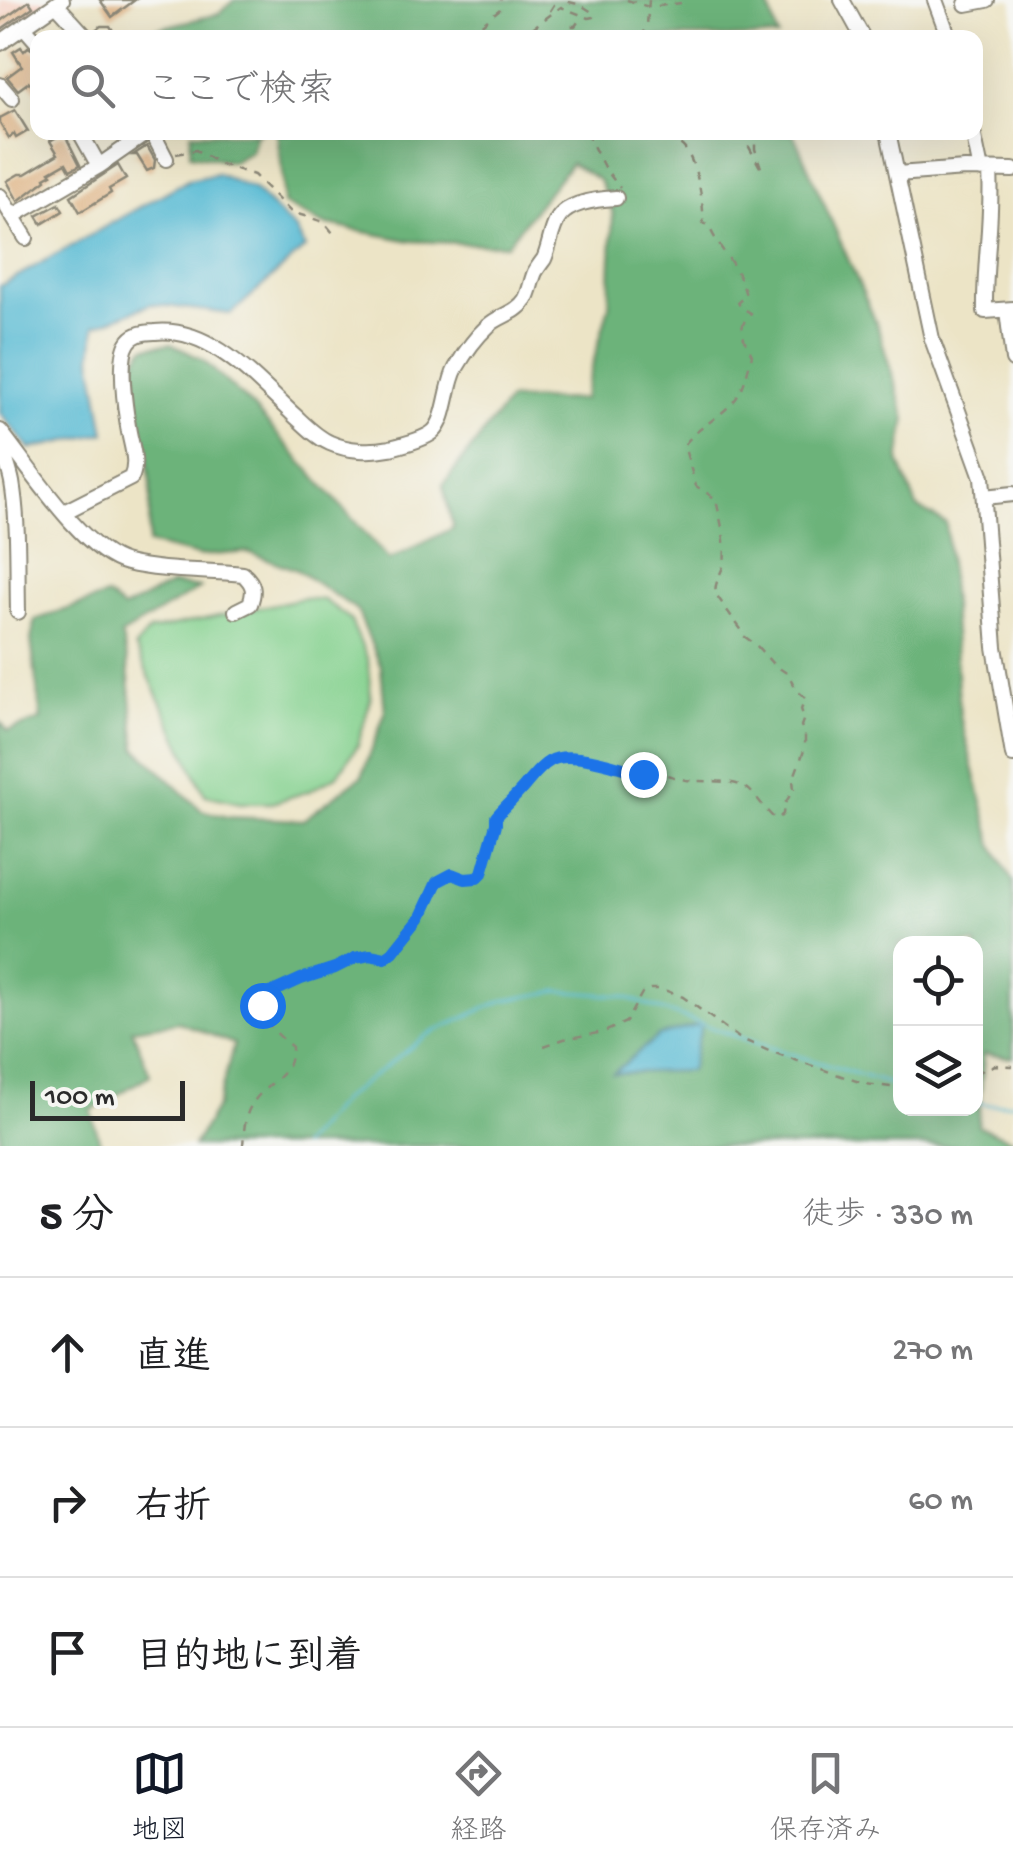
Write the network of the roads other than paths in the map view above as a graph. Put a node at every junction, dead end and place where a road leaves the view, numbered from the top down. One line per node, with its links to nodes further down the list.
1 (842, 0): 8 (street)
2 (935, 0): 9 (street)
3 (987, 0): 5 (street)
4 (59, 2): 6 (street); 7 (street)
5 (966, 4)
6 (24, 27): 10 (street); 11 (street)
7 (82, 30)
8 (859, 30)
9 (946, 30)
10 (30, 34)
11 (0, 43)
12 (0, 85): 13 (street)
13 (12, 99)
14 (84, 140): 20 (street)
15 (138, 140): 20 (street)
16 (155, 140): 19 (street)
17 (890, 140): 23 (street)
18 (976, 140): 21 (street)
19 (166, 158)
20 (99, 166): 26 (street)
21 (985, 170): 22 (street); 23 (street); 28 (street)
22 (1013, 170)
23 (897, 174): 32 (street)
24 (0, 196): 26 (street)
25 (616, 198): 33 (street)
26 (13, 216): 27 (street)
27 (26, 238)
28 (1010, 309): 29 (street)
29 (1013, 360)
30 (1, 432): 33 (street); 35 (street)
31 (1013, 494): 32 (street)
32 (984, 497): 36 (street)
33 (64, 512): 34 (street)
34 (236, 611)
35 (18, 612)
36 (1006, 681): 37 (street)
37 (1013, 754)

